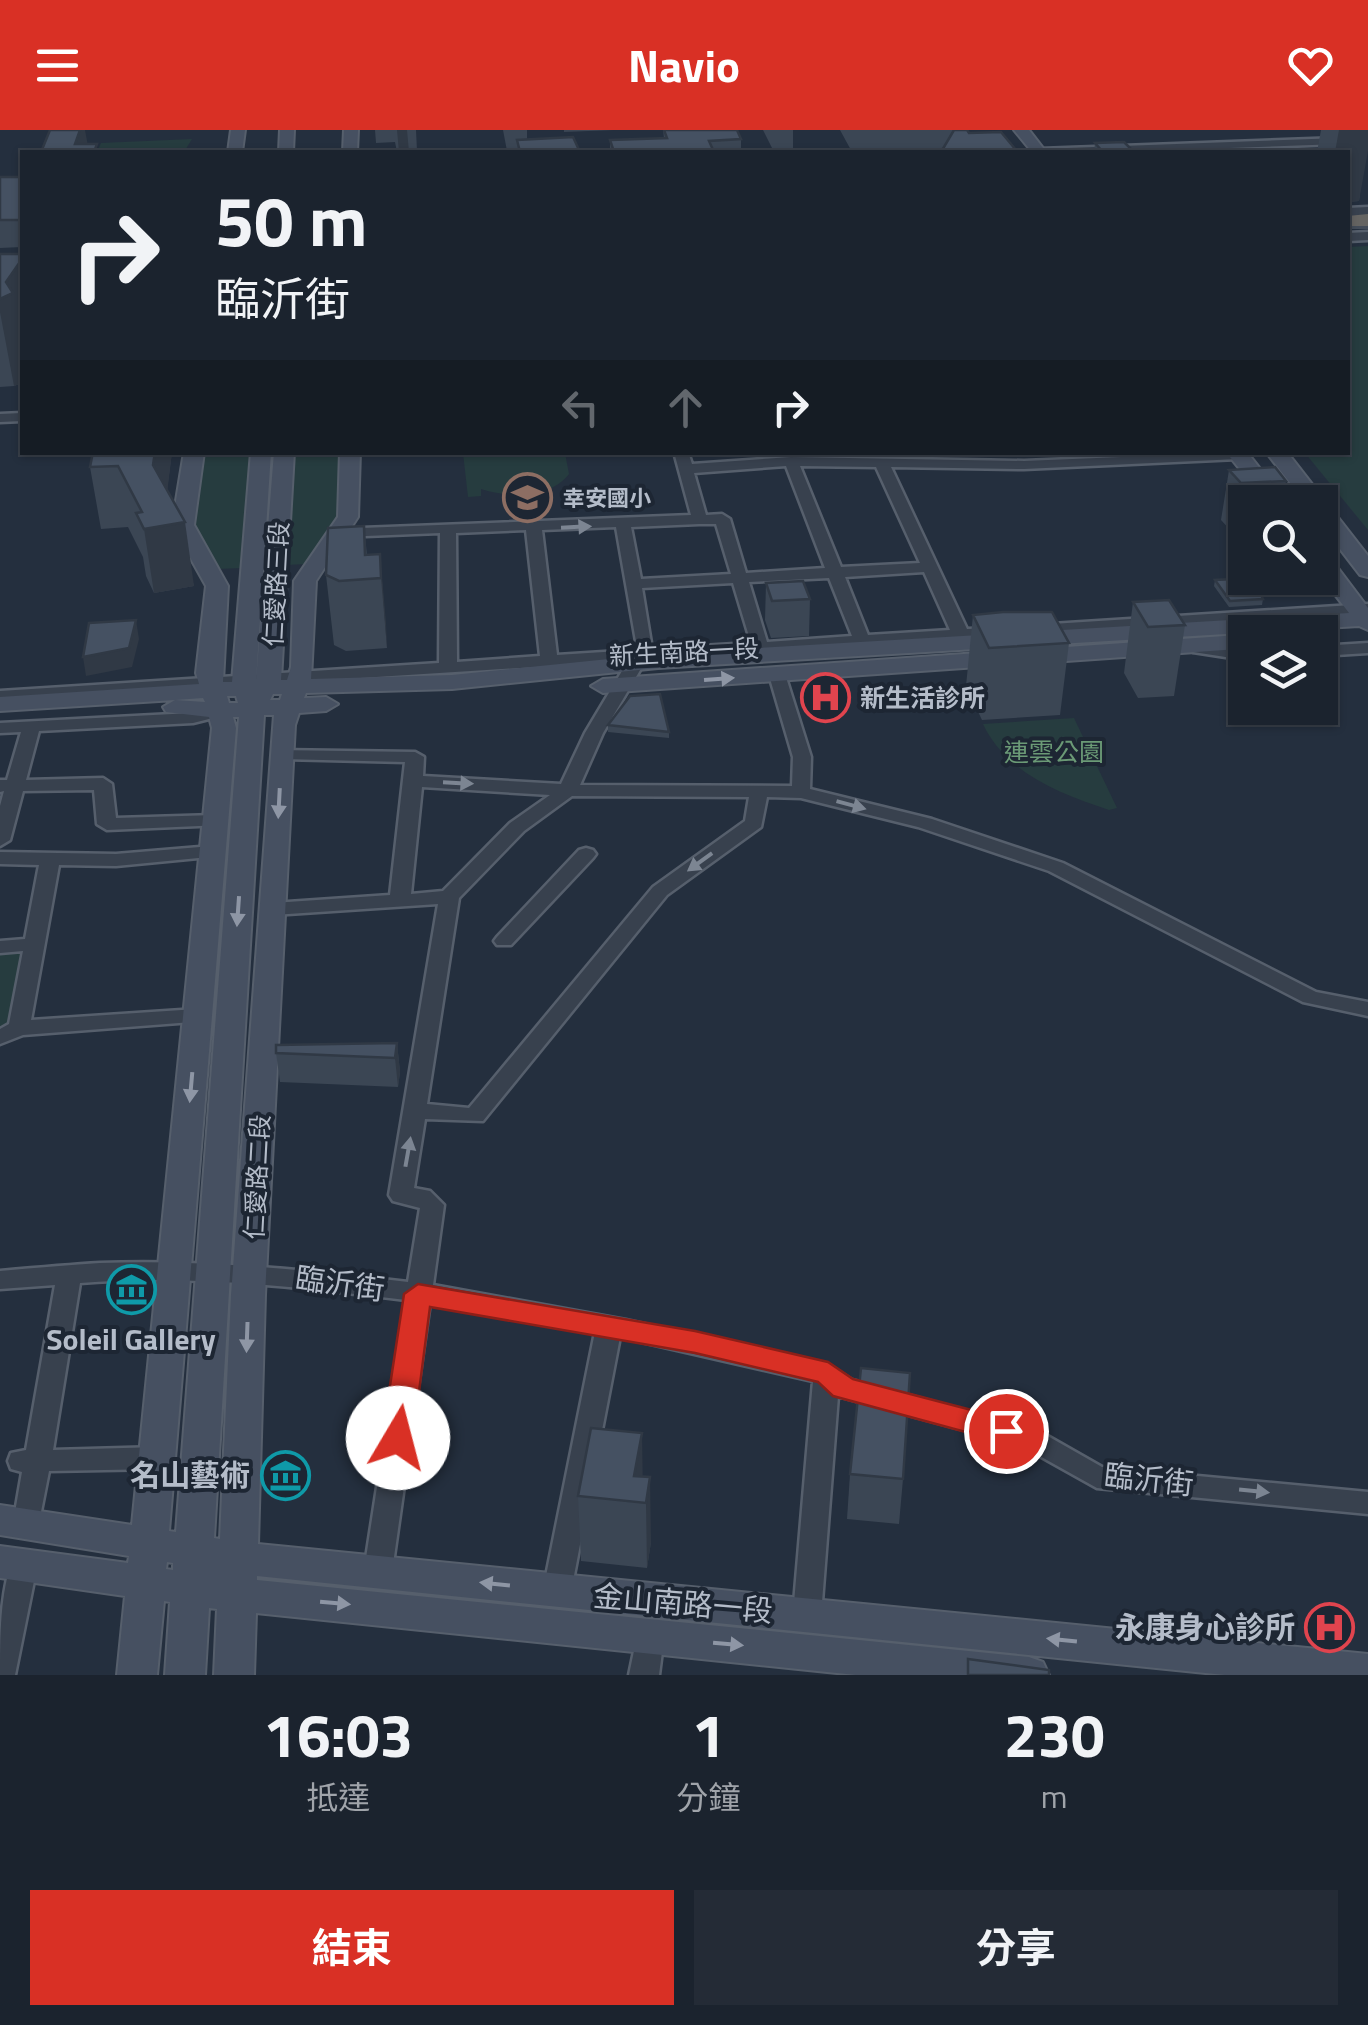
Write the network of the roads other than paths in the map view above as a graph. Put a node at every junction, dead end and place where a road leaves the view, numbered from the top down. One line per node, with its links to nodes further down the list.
1 (1021, 130): 4 (main road)
2 (1368, 140): 6 (street)
3 (1123, 147): 5 (street); 6 (street)
4 (1037, 150)
5 (1073, 150)
6 (1188, 150)
7 (194, 455): 46 (main road)
8 (261, 455): 45 (main road, 仁愛路三段)
9 (284, 455): 45 (main road, 仁愛路三段)
10 (350, 455): 23 (main road, 仁愛路三段)
11 (1218, 455): 16 (street)
12 (1238, 455): 17 (main road)
13 (1278, 455): 18 (main road)
14 (684, 460): 15 (street); 19 (street)
15 (791, 461): 16 (street); 27 (street)
16 (882, 464): 25 (street)
17 (1262, 485)
18 (1302, 485)
19 (700, 520): 20 (street); 28 (street)
20 (623, 525): 21 (street, one-way to 20); 30 (street)
21 (534, 529): 22 (street); 41 (street)
22 (448, 531): 23 (street); 43 (street)
23 (338, 532): 45 (main road, 仁愛路三段)
24 (1338, 532): 26 (main road)
25 (929, 566): 27 (street); 33 (street)
26 (1368, 570)
27 (834, 572): 28 (street); 34 (street)
28 (739, 578): 30 (street); 36 (street)
29 (1338, 583): 31 (main road)
30 (634, 584): 42 (street)
31 (1366, 619): 32 (main road); 33 (street, 新生南路一段); 42 (main road, 新生南路一段)
32 (1338, 630)
33 (961, 635): 34 (street, 新生南路一段)
34 (862, 641): 36 (street, 新生南路一段)
35 (1228, 644): 37 (main road, 新生南路一段)
36 (761, 648): 42 (street, 新生南路一段)
37 (1199, 648): 40 (street, 新生南路一段); 44 (main road, 新生南路一段)
38 (1368, 648): 39 (street)
39 (1338, 650)
40 (1228, 652)
41 (549, 660): 42 (street, 新生南路一段); 43 (street, 新生南路一段)
42 (633, 666): 44 (main road, 新生南路一段, one-way to 44); 45 (main road, 新生南路一段); 54 (street)
43 (448, 667): 45 (street, 新生南路一段)
44 (778, 675): 56 (street)
45 (270, 688): 46 (main road, 新生南路一段); 51 (main road, 仁愛路二段); 74 (main road, 仁愛路二段, one-way to 74)
46 (215, 695): 47 (street, 新生南路一段); 48 (main road, 新生南路一段); 49 (main road, 新生南路一段); 50 (street, 新生南路一段); 57 (main road)
47 (0, 696)
48 (0, 704)
49 (0, 724): 50 (street, 新生南路一段)
50 (31, 729): 53 (street)
51 (282, 754): 52 (street); 65 (main road, 仁愛路二段, one-way to 65)
52 (413, 782): 54 (street, one-way to 54); 64 (street)
53 (9, 785): 57 (street); 58 (street)
54 (568, 790): 55 (street); 63 (street)
55 (759, 792): 56 (street); 72 (street, one-way to 72)
56 (801, 792): 69 (street, one-way to 69)
57 (215, 821): 59 (main road)
58 (0, 840)
59 (212, 852): 62 (street); 70 (main road)
60 (586, 854): 66 (street)
61 (0, 858): 62 (street)
62 (50, 860): 67 (street)
63 (449, 897): 64 (street); 72 (street)
64 (400, 900): 65 (street)
65 (272, 909): 76 (main road, 仁愛路二段)
66 (504, 942)
67 (33, 944): 68 (street); 71 (street)
68 (0, 947)
69 (1368, 1009)
70 (197, 1016): 71 (street); 73 (main road, one-way to 73)
71 (9, 1033)
72 (415, 1111): 78 (street, one-way to 72)
73 (174, 1271): 74 (street, 臨沂街); 75 (street, 臨沂街); 81 (main road)
74 (213, 1272): 76 (street, 臨沂街); 87 (main road, 仁愛路二段)
75 (69, 1274): 77 (street, 臨沂街); 82 (street)
76 (250, 1274): 78 (street, 臨沂街); 89 (main road, 仁愛路二段, one-way to 89)
77 (0, 1280)
78 (418, 1294): 79 (street, 臨沂街); 88 (street)
79 (609, 1328): 80 (street, 臨沂街); 91 (street)
80 (828, 1374): 83 (street, 臨沂街, one-way to 83); 92 (street)
81 (159, 1458): 82 (street); 85 (main road)
82 (30, 1460): 84 (street)
83 (1368, 1503)
84 (14, 1522): 85 (main road, 金山南路一段)
85 (151, 1543): 87 (main road, 金山南路一段); 90 (main road)
86 (12, 1564): 90 (main road, 金山南路一段); 96 (street)
87 (193, 1570): 89 (main road, 金山南路一段); 90 (main road, 金山南路一段); 98 (main road, 仁愛路二段)
88 (378, 1572): 89 (main road, 金山南路一段); 91 (main road, 金山南路一段, one-way to 88)
89 (238, 1576): 93 (main road, 金山南路一段, one-way to 93); 99 (main road, 仁愛路二段)
90 (146, 1583): 97 (main road)
91 (557, 1591): 92 (main road, 金山南路一段)
92 (802, 1647): 93 (main road, 金山南路一段, one-way to 92); 94 (main road, 金山南路一段); 95 (main road, 金山南路一段, one-way to 92)
93 (646, 1656)
94 (927, 1670): 100 (main road, 金山南路一段)
95 (1368, 1672)
96 (0, 1675)
97 (137, 1675)
98 (185, 1675)
99 (234, 1675)
100 (1029, 1675)

